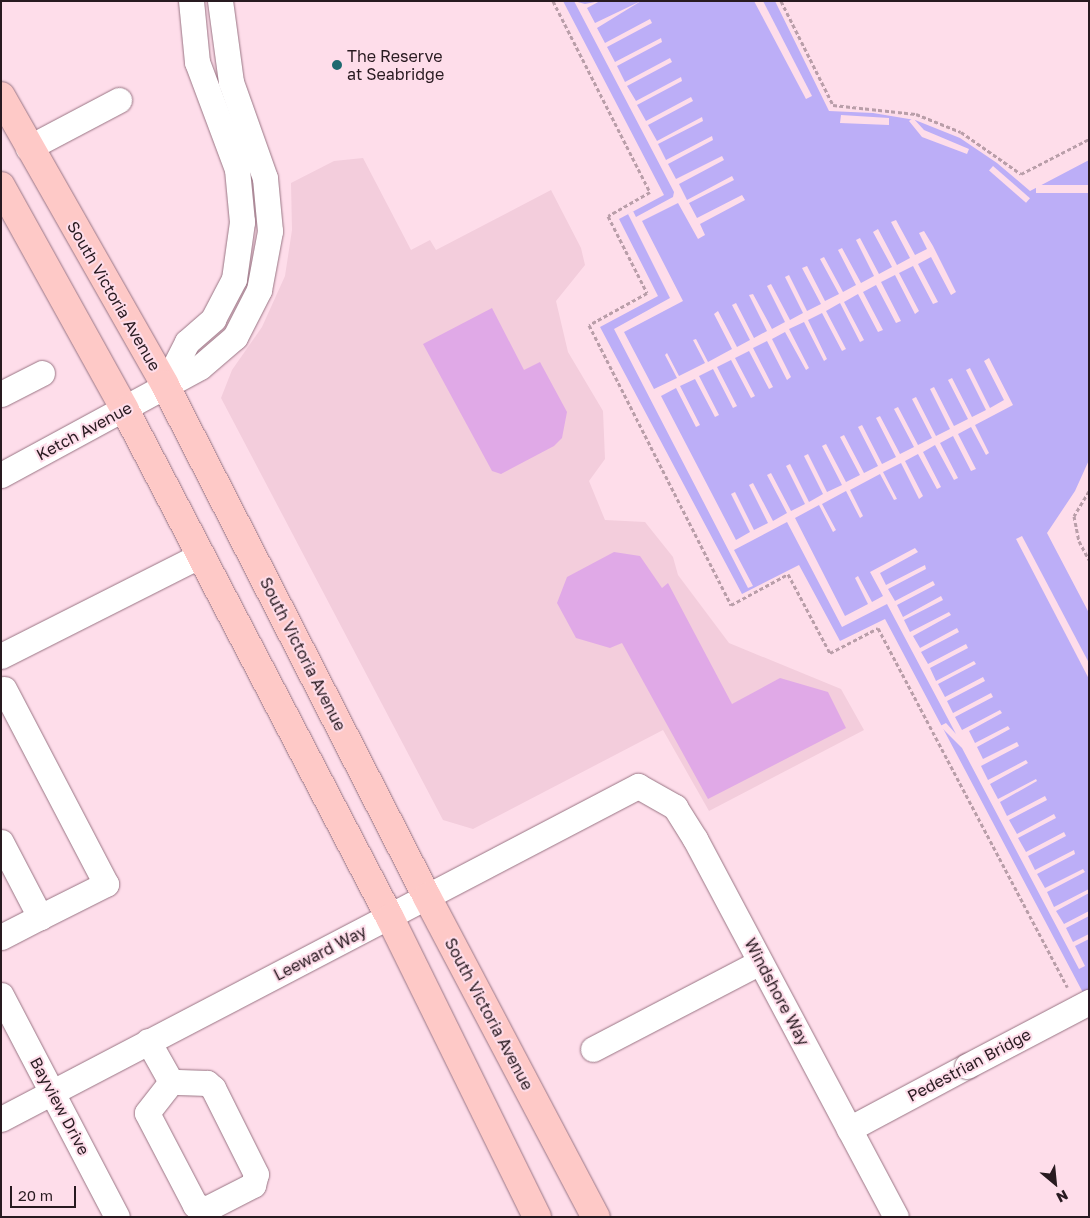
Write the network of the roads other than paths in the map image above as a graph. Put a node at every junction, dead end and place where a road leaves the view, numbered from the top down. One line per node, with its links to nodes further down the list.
1 (191, 1): 8 (street)
2 (220, 1): 8 (street, Ketch Avenue)
3 (1, 96): 5 (main road, South Victoria Avenue)
4 (119, 100): 5 (street)
5 (28, 148): 8 (main road, South Victoria Avenue)
6 (1, 186): 10 (main road)
7 (42, 373): 9 (street)
8 (165, 385): 10 (street, Ketch Avenue); 17 (main road, South Victoria Avenue)
9 (1, 394)
10 (125, 410): 11 (street, Ketch Avenue); 12 (main road)
11 (1, 475)
12 (201, 555): 13 (street); 19 (main road)
13 (1, 656)
14 (4, 688): 18 (street)
15 (638, 786): 17 (street, Leeward Way); 21 (street, Windshore Way)
16 (1, 842): 18 (street)
17 (427, 897): 19 (street, Leeward Way); 32 (main road, South Victoria Avenue)
18 (40, 917): 20 (street)
19 (390, 918): 24 (street, Leeward Way); 31 (main road)
20 (1, 937)
21 (760, 962): 25 (street); 29 (street, Windshore Way)
22 (1, 995): 27 (street, Bayview Drive)
23 (1080, 997): 29 (street, Pedestrian Bridge, bridge)
24 (148, 1041): 26 (street); 27 (street, Leeward Way)
25 (593, 1049)
26 (172, 1082): 26 (street)
27 (53, 1092): 28 (street, Leeward Way); 30 (street, Bayview Drive)
28 (1, 1119)
29 (849, 1129): 33 (street, Windshore Way)
30 (117, 1217)
31 (537, 1217)
32 (596, 1217)
33 (896, 1217)

